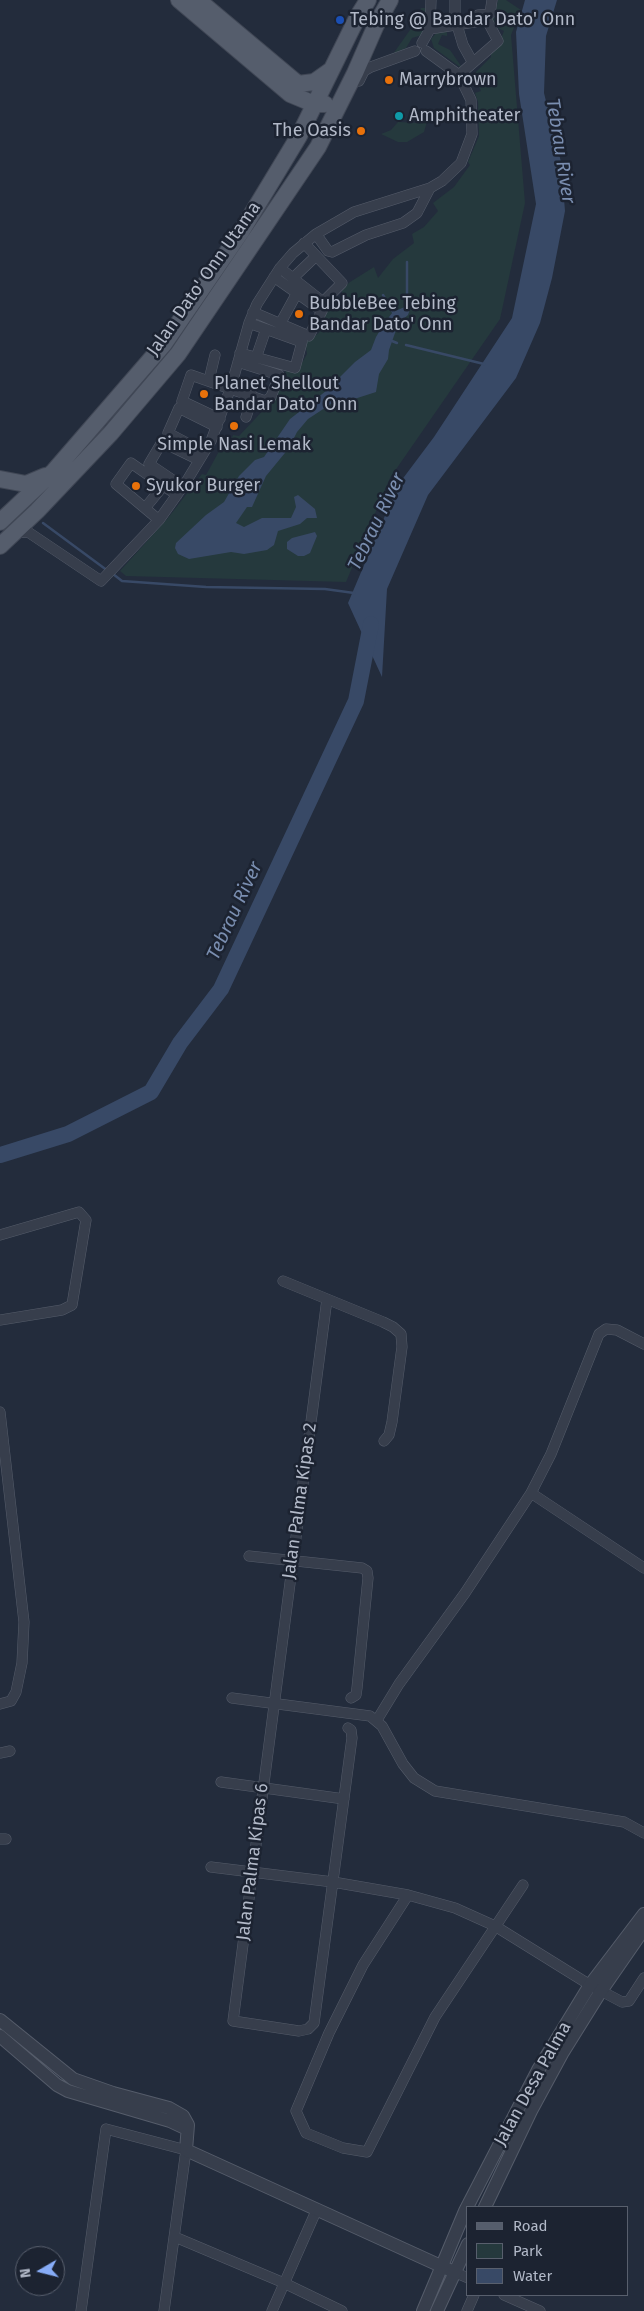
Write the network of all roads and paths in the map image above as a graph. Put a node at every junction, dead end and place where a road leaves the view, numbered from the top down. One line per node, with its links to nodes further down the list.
1 (179, 0): 15 (main road)
2 (198, 0): 12 (main road)
3 (368, 0): 12 (main road, Jalan Dato' Onn Utama)
4 (390, 0): 14 (main road, Jalan Dato' Onn Utama)
5 (431, 0): 9 (street)
6 (455, 0): 8 (street)
7 (492, 0): 8 (street)
8 (456, 21): 9 (street); 11 (street); 11 (street)
9 (430, 25): 10 (street)
10 (421, 48): 13 (street); 17 (street)
11 (473, 63): 13 (street)
12 (333, 69): 16 (main road, Jalan Dato' Onn Utama)
13 (459, 75): 19 (street)
14 (348, 88): 16 (main road); 17 (main road, Jalan Dato' Onn Utama)
15 (290, 94): 16 (main road); 18 (main road)
16 (314, 104): 18 (main road, Jalan Dato' Onn Utama)
17 (327, 129): 45 (main road, Jalan Dato' Onn Utama)
18 (300, 136): 39 (main road, Jalan Dato' Onn Utama)
19 (430, 188): 20 (street); 20 (street)
20 (316, 234): 21 (street)
21 (304, 243): 22 (street); 23 (street)
22 (316, 256): 24 (street); 24 (street)
23 (277, 273): 24 (street); 25 (street); 26 (street)
24 (293, 278)
25 (297, 293): 28 (street); 28 (street)
26 (253, 312): 27 (street); 28 (street)
27 (249, 323): 29 (street); 31 (street)
28 (280, 324)
29 (266, 329): 32 (street); 32 (street)
30 (215, 355): 33 (street)
31 (239, 358): 32 (street); 34 (street); 35 (street)
32 (256, 358)
33 (209, 380): 34 (street); 37 (street)
34 (231, 387): 35 (street); 37 (street)
35 (253, 396): 36 (street)
36 (246, 417)
37 (219, 423): 38 (street); 38 (street)
38 (202, 456): 42 (street); 42 (street)
39 (54, 471): 40 (main road); 43 (main road, Jalan Dato' Onn Utama)
40 (0, 480): 43 (main road)
41 (164, 485): 42 (street); 44 (street); 44 (street)
42 (180, 491): 46 (street)
43 (24, 501): 45 (main road); 47 (main road, Jalan Dato' Onn Utama)
44 (145, 508): 46 (street)
45 (37, 511): 48 (main road, Jalan Dato' Onn Utama)
46 (159, 520): 48 (street)
47 (0, 522): 48 (main road)
48 (15, 533): 49 (main road, Jalan Dato' Onn Utama)
49 (0, 546)
50 (0, 1235): 53 (street)
51 (282, 1281): 52 (street)
52 (327, 1300): 56 (street); 59 (street, Jalan Palma Kipas 2)
53 (0, 1320)
54 (644, 1344): 57 (street)
55 (0, 1412): 64 (street)
56 (384, 1440)
57 (531, 1493): 60 (street); 65 (street)
58 (249, 1556): 59 (street)
59 (292, 1560): 62 (street); 63 (street, Jalan Palma Kipas 2)
60 (644, 1568)
61 (232, 1698): 63 (street)
62 (351, 1698)
63 (273, 1703): 65 (street); 68 (street, Jalan Palma Kipas 6)
64 (0, 1704)
65 (377, 1720): 70 (street)
66 (348, 1728): 69 (street)
67 (222, 1782): 68 (street)
68 (262, 1788): 69 (street); 72 (street, Jalan Palma Kipas 6)
69 (344, 1799): 73 (street)
70 (644, 1833)
71 (210, 1867): 72 (street)
72 (252, 1871): 73 (street); 73 (street, Jalan Palma Kipas 6)
73 (334, 1882): 75 (street)
74 (522, 1885): 77 (street)
75 (408, 1895): 77 (street); 77 (street)
76 (644, 1914): 80 (street, Jalan Desa Palma)
77 (495, 1926): 80 (street)
78 (644, 1929): 80 (street, Jalan Desa Palma)
79 (644, 1978): 80 (street)
80 (595, 1988): 85 (street, Jalan Desa Palma); 86 (street, Jalan Desa Palma)
81 (0, 2020): 83 (street)
82 (0, 2036): 83 (street)
83 (187, 2129): 84 (street)
84 (186, 2150): 88 (street); 89 (street); 97 (street)
85 (468, 2206)
86 (485, 2206)
87 (467, 2208): 91 (street, Jalan Desa Palma)
88 (317, 2209): 91 (street); 94 (street)
89 (175, 2237): 94 (street); 98 (street)
90 (467, 2246): 92 (street)
91 (442, 2266): 92 (street); 101 (street, Jalan Desa Palma)
92 (454, 2272): 93 (street); 102 (street)
93 (467, 2278)
94 (284, 2284): 99 (street); 100 (street)
95 (474, 2296): 103 (street)
96 (506, 2296): 104 (street)
97 (81, 2311)
98 (164, 2311)
99 (272, 2311)
100 (342, 2311)
101 (423, 2311)
102 (437, 2311)
103 (467, 2311)
104 (540, 2311)

